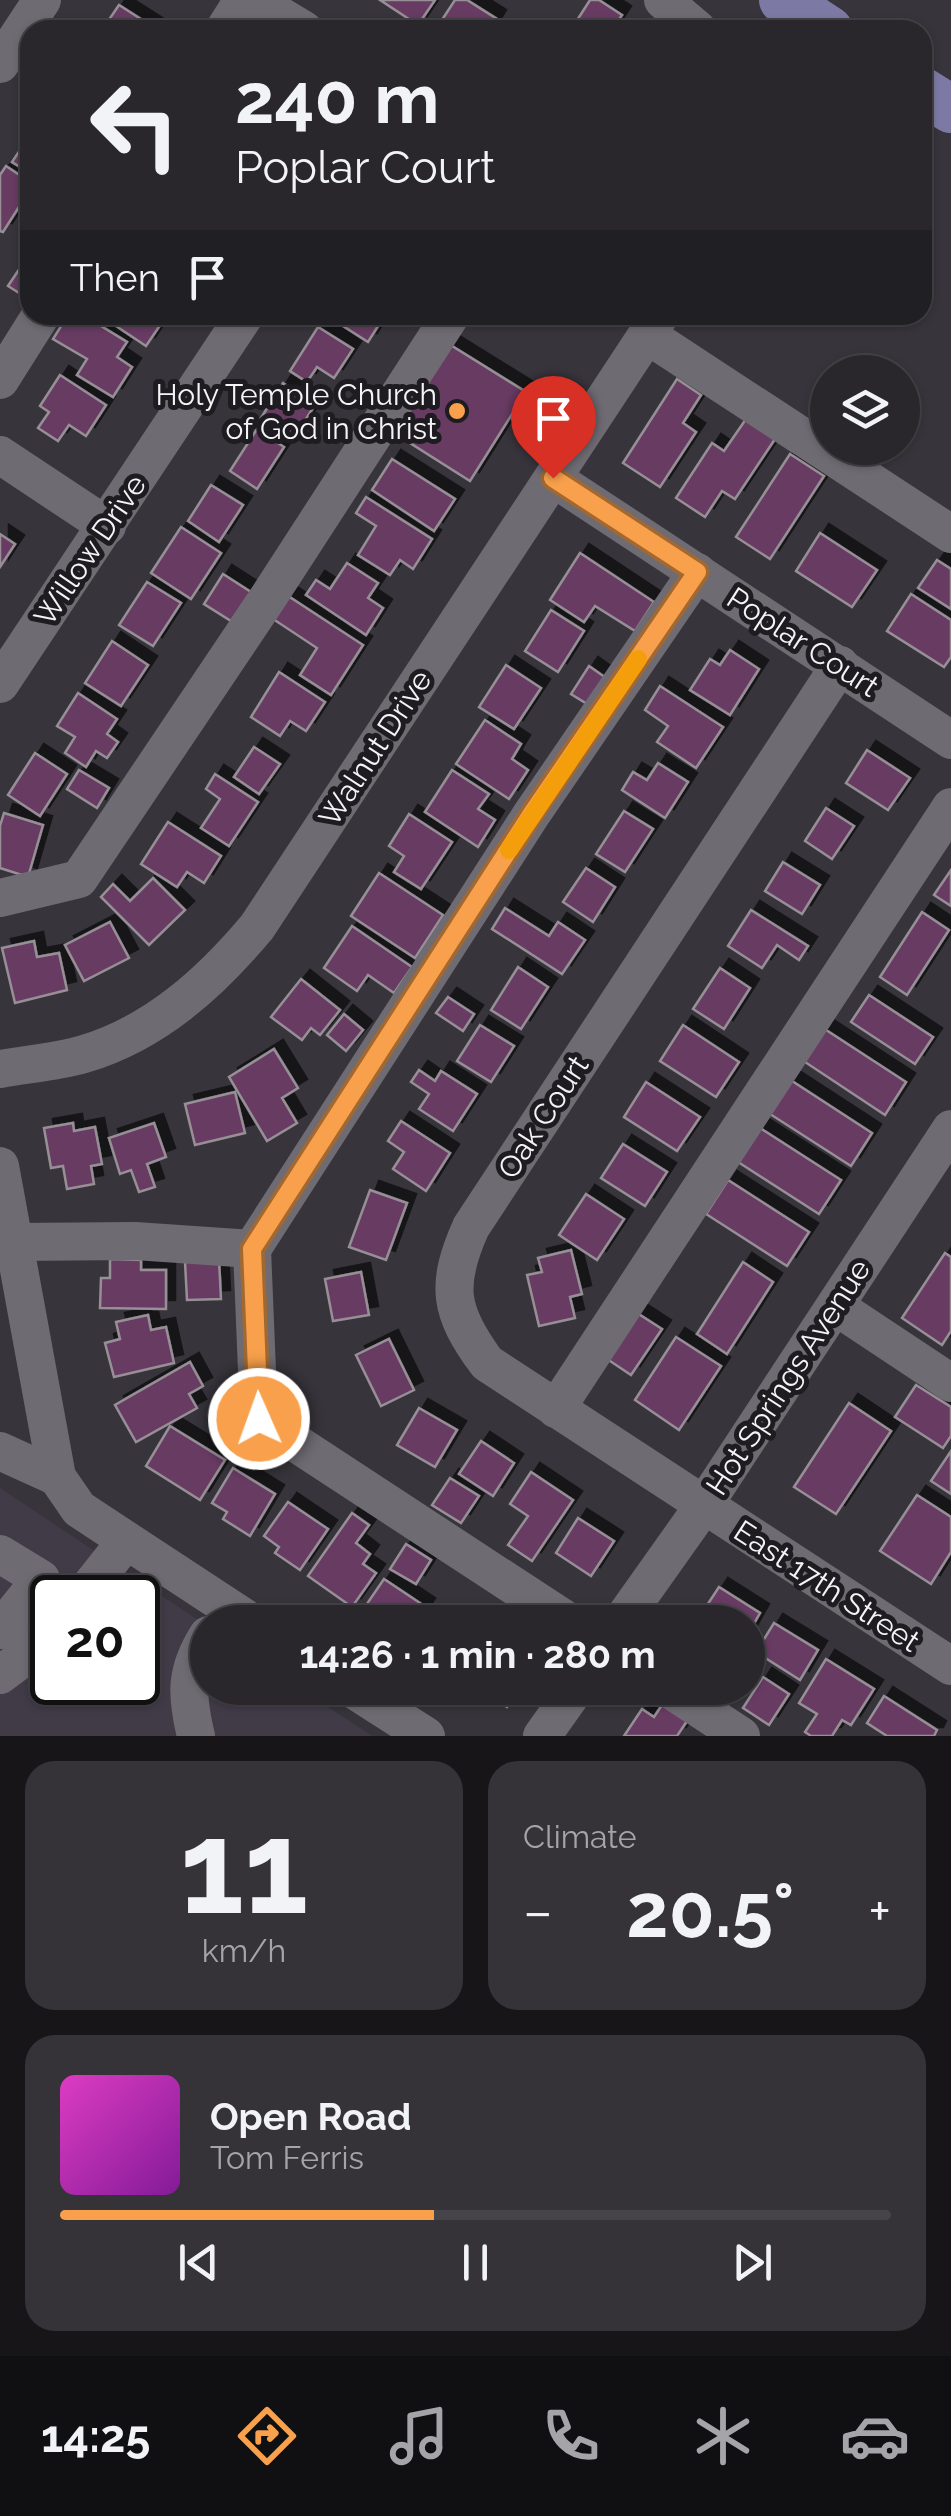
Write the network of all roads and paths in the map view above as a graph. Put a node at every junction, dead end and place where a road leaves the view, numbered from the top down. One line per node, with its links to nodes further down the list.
1 (254, 0): 4 (street)
2 (663, 0): 5 (street)
3 (783, 0): 6 (main road)
4 (287, 20)
5 (686, 20)
6 (814, 20)
7 (20, 34): 8 (street)
8 (0, 64)
9 (36, 325): 13 (street)
10 (239, 325): 16 (street, Willow Drive)
11 (445, 325): 23 (street)
12 (653, 325): 15 (street, Walnut Drive); 17 (street)
13 (0, 380)
14 (0, 455): 16 (street)
15 (553, 478): 18 (street, Poplar Court); 24 (street, Walnut Drive)
16 (108, 526): 20 (street, Willow Drive)
17 (951, 534)
18 (697, 572): 19 (street, Poplar Court); 27 (street)
19 (840, 665): 21 (street, Poplar Court); 31 (street, Oak Court)
20 (0, 684)
21 (951, 740)
22 (951, 807): 31 (street)
23 (0, 898)
24 (0, 1069)
25 (951, 1129): 29 (street, Hot Springs Avenue)
26 (0, 1166): 28 (street)
27 (252, 1249): 28 (street); 39 (street)
28 (10, 1252): 33 (street)
29 (836, 1306): 30 (street); 34 (street, Hot Springs Avenue)
30 (951, 1384)
31 (556, 1409): 34 (street, Oak Court)
32 (0, 1451): 33 (street)
33 (57, 1478): 35 (street)
34 (704, 1505): 40 (street, Hot Springs Avenue); 43 (street, East 17th Street)
35 (126, 1541): 37 (street); 38 (street)
36 (0, 1554): 41 (street)
37 (100, 1575)
38 (205, 1605)
39 (543, 1605)
40 (634, 1605)
41 (10, 1618)
42 (30, 1651): 44 (street)
43 (951, 1666)
44 (0, 1674)
45 (190, 1682): 49 (street)
46 (564, 1705): 51 (street)
47 (694, 1705): 52 (street)
48 (381, 1724): 50 (street)
49 (196, 1736)
50 (426, 1736)
51 (542, 1736)
52 (740, 1736)

